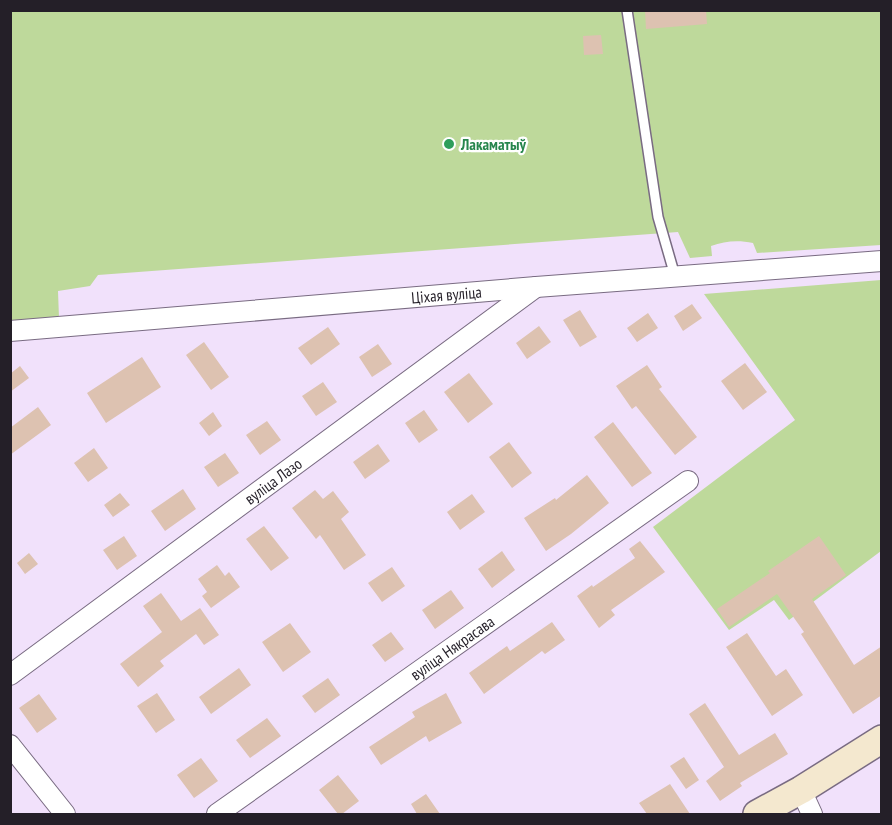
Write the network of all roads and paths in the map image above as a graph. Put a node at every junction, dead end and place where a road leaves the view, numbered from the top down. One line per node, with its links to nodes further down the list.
1 (627, 10): 3 (lane)
2 (882, 261): 3 (street, Ціхая вуліца)
3 (676, 277): 4 (street, Ціхая вуліца)
4 (536, 287): 5 (street, Ціхая вуліца); 7 (street, вуліца Лазо)
5 (10, 331)
6 (688, 481): 12 (street, вуліца Някрасава)
7 (10, 675)
8 (882, 740): 10 (main road)
9 (10, 745): 11 (street)
10 (801, 790): 13 (main road); 14 (street)
11 (65, 814)
12 (217, 814)
13 (757, 814)
14 (812, 814)

